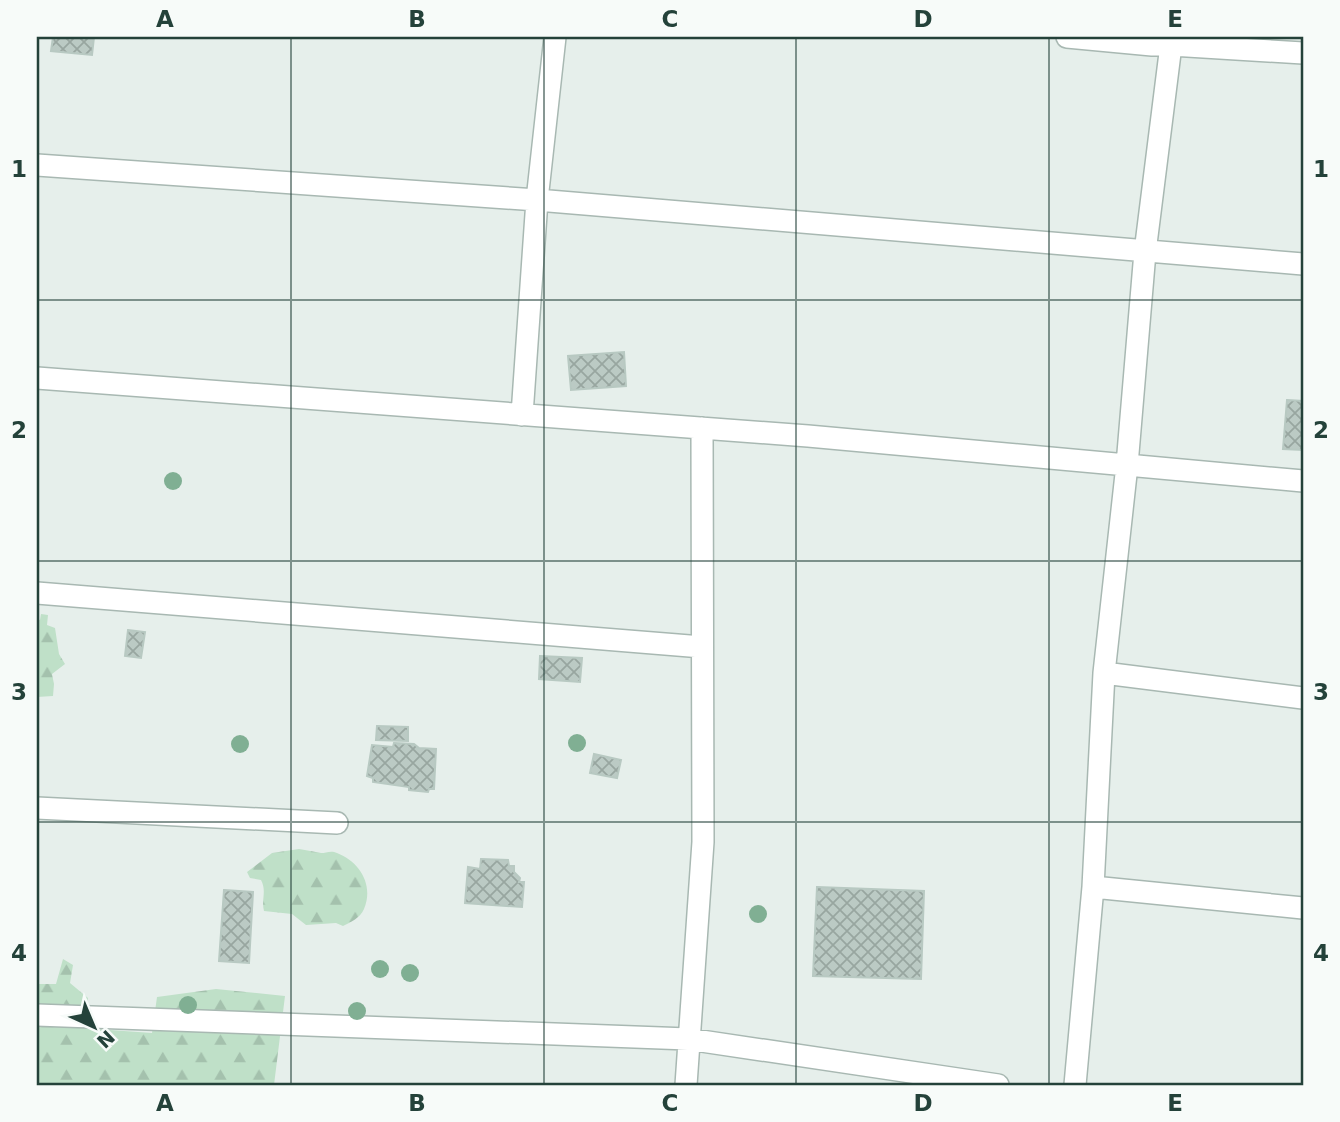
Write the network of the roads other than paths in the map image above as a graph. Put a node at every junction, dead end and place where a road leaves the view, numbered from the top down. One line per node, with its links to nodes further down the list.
1 (555, 37): 6 (street)
2 (1067, 37): 3 (street)
3 (1171, 41): 4 (street); 7 (street)
4 (1303, 53)
5 (37, 165): 6 (street)
6 (537, 200): 7 (street); 10 (street)
7 (1145, 252): 8 (street); 12 (street)
8 (1303, 264)
9 (37, 378): 10 (street)
10 (522, 415): 11 (street)
11 (702, 428): 12 (street); 15 (street)
12 (1127, 465): 13 (street); 16 (street)
13 (1303, 481)
14 (37, 593): 15 (street)
15 (702, 647): 23 (street)
16 (1104, 673): 17 (street); 20 (street)
17 (1303, 698)
18 (37, 808): 19 (street)
19 (337, 823)
20 (1093, 887): 21 (street); 26 (street)
21 (1303, 908)
22 (37, 1015): 23 (street)
23 (688, 1039): 24 (street); 25 (street)
24 (686, 1085)
25 (998, 1085)
26 (1074, 1085)

